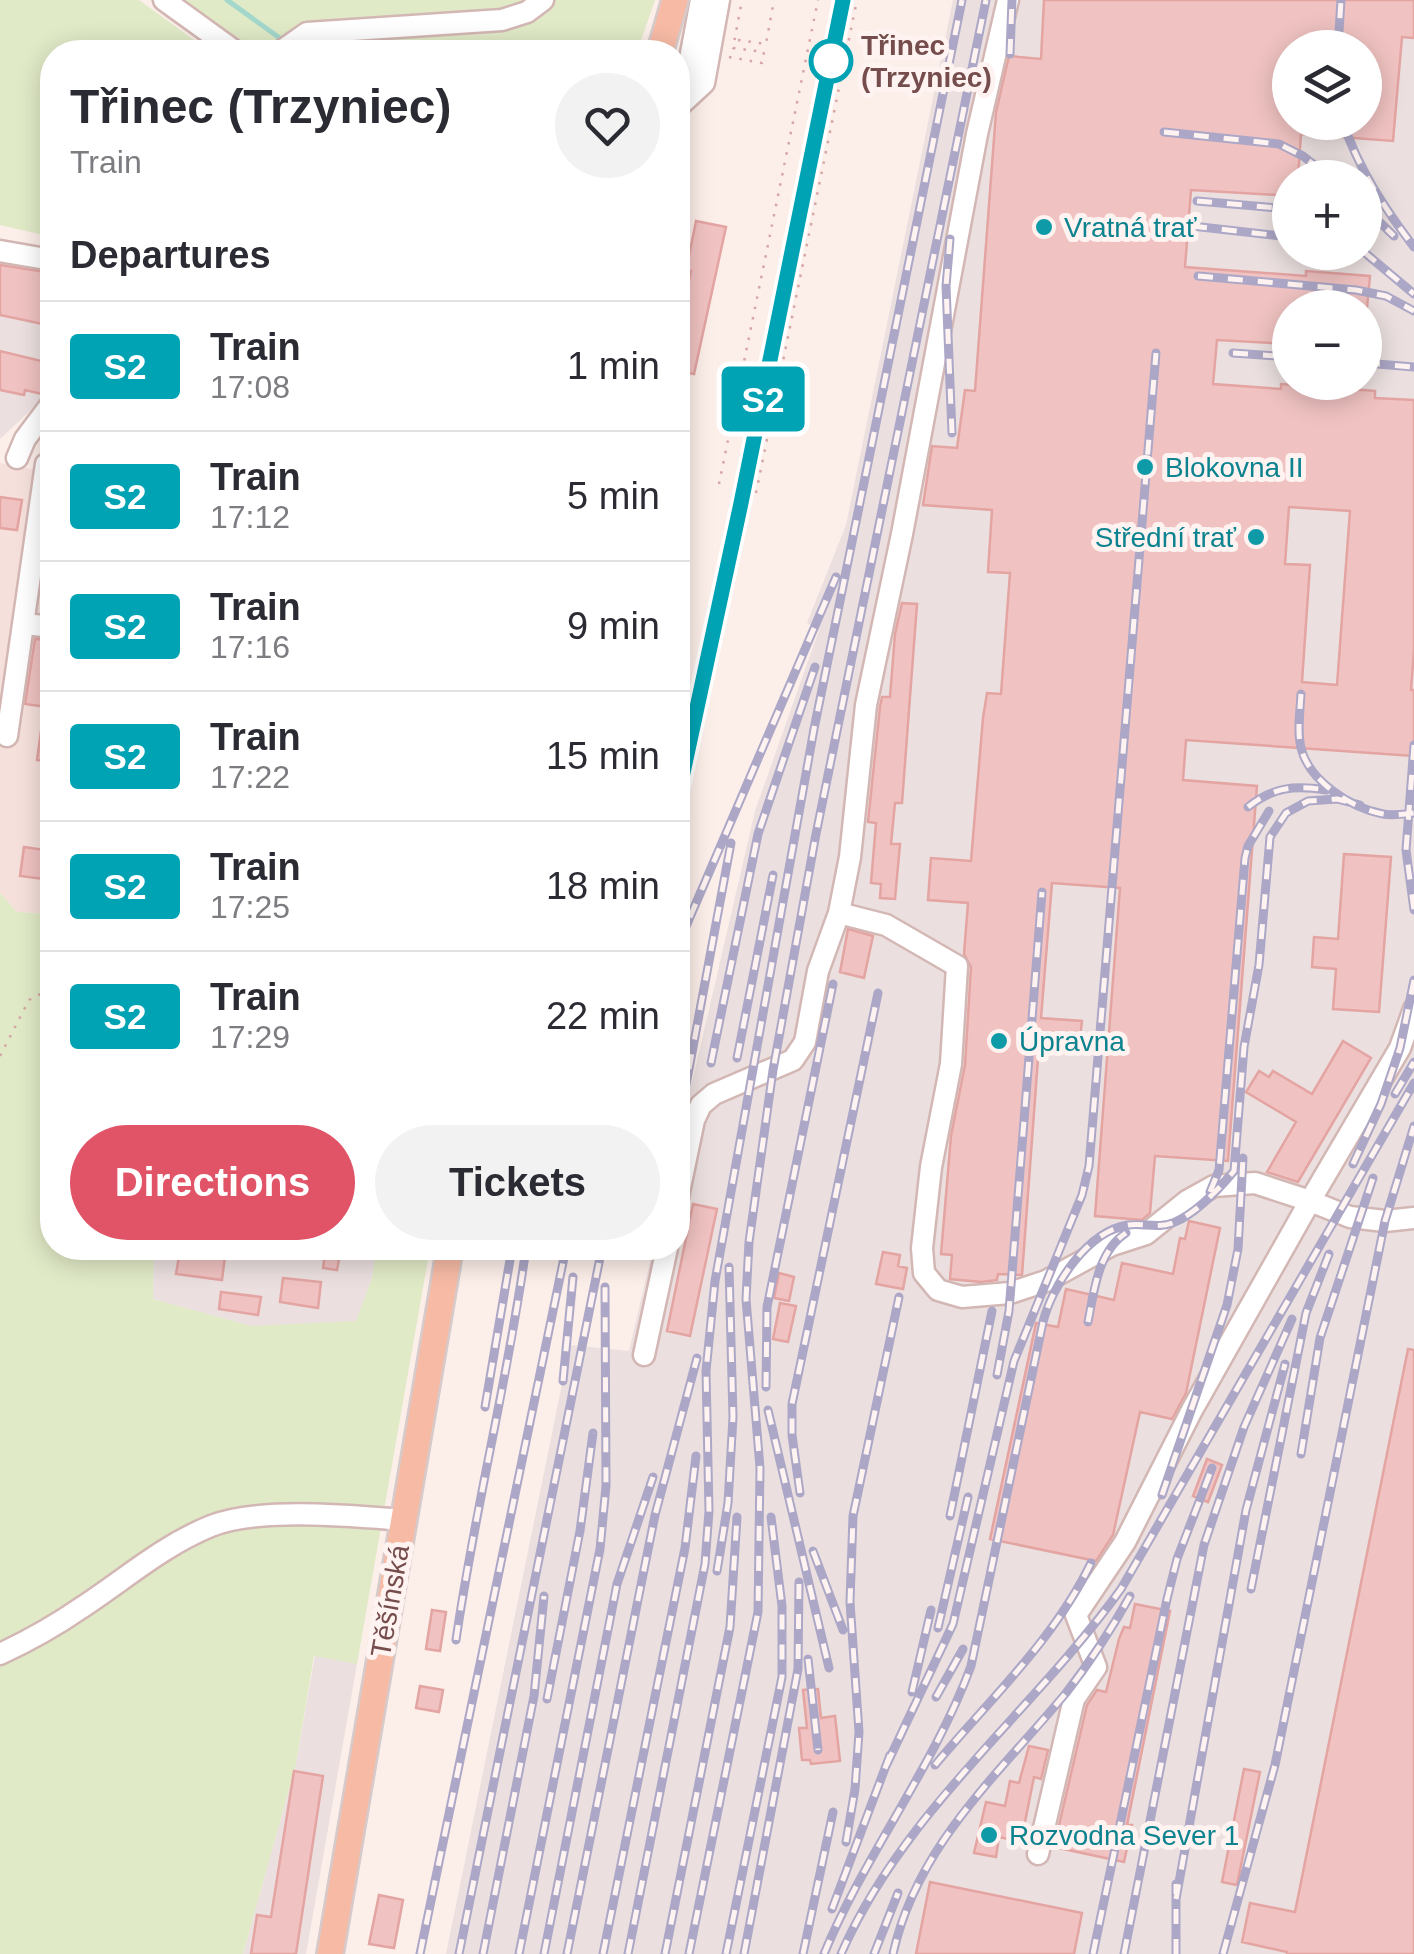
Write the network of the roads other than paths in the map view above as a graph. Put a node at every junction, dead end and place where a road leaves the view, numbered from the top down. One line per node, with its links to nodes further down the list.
1 (164, 0): 7 (street)
2 (543, 0): 8 (street)
3 (675, 0): 9 (main road)
4 (701, 0): 10 (street)
5 (719, 0): 11 (street)
6 (1008, 0): 21 (street)
7 (219, 40)
8 (297, 40)
9 (663, 40)
10 (690, 59)
11 (690, 95)
12 (0, 251): 13 (street)
13 (40, 258)
14 (40, 419): 15 (street)
15 (8, 458): 16 (street)
16 (40, 463)
17 (40, 525): 18 (street)
18 (25, 624): 19 (street); 20 (street)
19 (40, 626)
20 (7, 736)
21 (839, 912): 23 (street); 24 (street)
22 (1414, 1009): 24 (street)
23 (690, 1139)
24 (1310, 1201): 25 (street); 31 (street)
25 (1414, 1218)
26 (448, 1260): 29 (main road, Těšínská)
27 (664, 1260): 28 (street)
28 (644, 1355)
29 (403, 1520): 30 (street); 32 (main road, Těšínská)
30 (0, 1654)
31 (1038, 1854)
32 (330, 1954)

